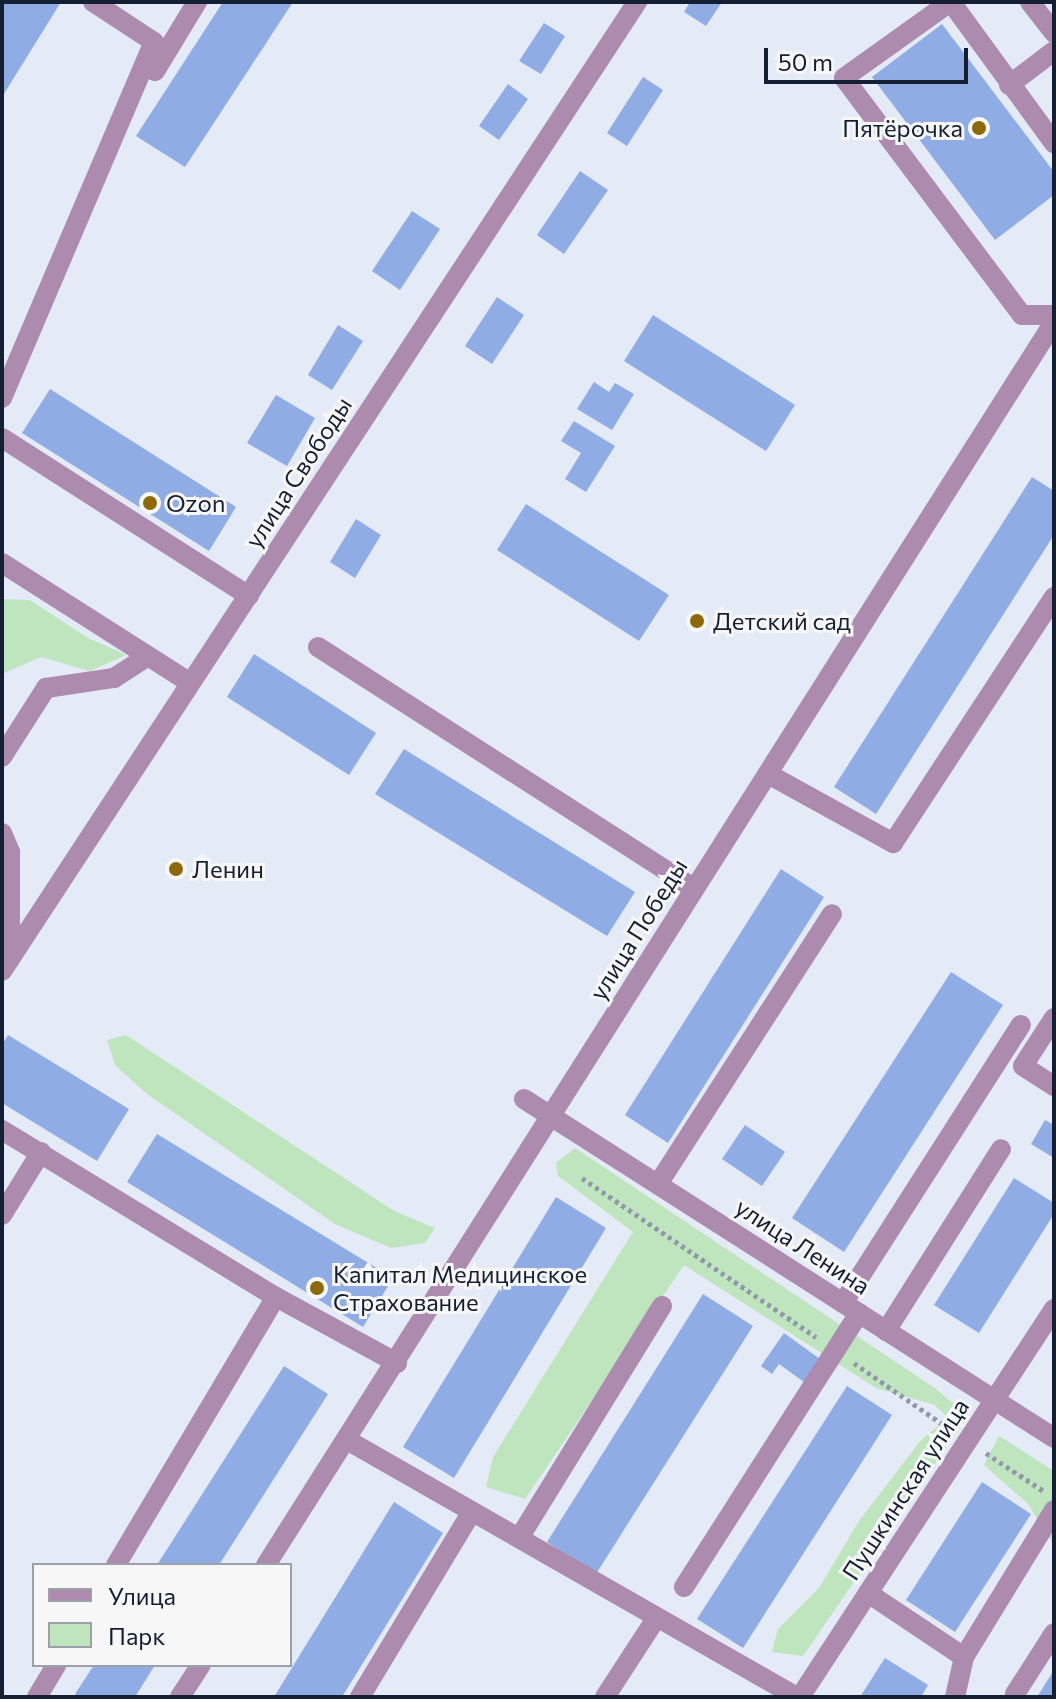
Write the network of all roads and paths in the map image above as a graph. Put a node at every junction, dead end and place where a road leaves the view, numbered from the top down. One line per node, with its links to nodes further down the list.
1 (93, 2): 7 (street)
2 (197, 2): 7 (street)
3 (637, 2): 16 (street, улица Свободы)
4 (951, 2): 9 (street); 11 (street)
5 (1030, 2): 6 (street)
6 (1054, 33)
7 (154, 42): 13 (street)
8 (1054, 51): 9 (street)
9 (1009, 85): 10 (street)
10 (1054, 143)
11 (1054, 315)
12 (1054, 322): 22 (street, улица Победы)
13 (2, 398)
14 (2, 438): 16 (street)
15 (2, 563): 19 (street)
16 (249, 596): 20 (street, улица Свободы)
17 (1054, 597): 22 (street)
18 (318, 647): 24 (street)
19 (148, 656): 20 (street); 21 (street)
20 (189, 682): 26 (street, улица Свободы)
21 (2, 757)
22 (768, 774): 24 (street, улица Победы)
23 (2, 833): 26 (street)
24 (694, 888): 31 (street, улица Победы)
25 (832, 914): 35 (street)
26 (6, 965)
27 (1054, 1018): 29 (street)
28 (1021, 1025): 39 (street)
29 (1054, 1086)
30 (524, 1099): 31 (street, улица Ленина)
31 (552, 1113): 35 (street, улица Ленина); 42 (street, улица Победы)
32 (2, 1130): 34 (street)
33 (1001, 1149): 41 (street)
34 (41, 1152): 36 (street); 37 (street)
35 (658, 1184): 39 (street, улица Ленина)
36 (2, 1215)
37 (276, 1297): 42 (street); 49 (street)
38 (662, 1306): 48 (street)
39 (851, 1308): 41 (street, улица Ленина); 51 (street)
40 (1054, 1309): 43 (street, Пушкинская улица)
41 (886, 1331): 43 (street, улица Ленина)
42 (397, 1363): 45 (street, улица Победы)
43 (995, 1400): 44 (street, улица Ленина); 52 (street, Пушкинская улица)
44 (1054, 1438)
45 (347, 1440): 47 (street); 50 (street, улица Победы)
46 (1054, 1510): 55 (street)
47 (471, 1513): 48 (street); 61 (street)
48 (521, 1535): 53 (street)
49 (117, 1563)
50 (267, 1563)
51 (684, 1587)
52 (868, 1593): 55 (street); 63 (street, Пушкинская улица)
53 (657, 1617): 62 (street); 63 (street)
54 (1054, 1633): 58 (street)
55 (964, 1657): 64 (street)
56 (55, 1667): 59 (street)
57 (200, 1667): 60 (street)
58 (1015, 1694)
59 (37, 1697)
60 (180, 1697)
61 (360, 1697)
62 (605, 1697)
63 (799, 1697)
64 (955, 1697)

